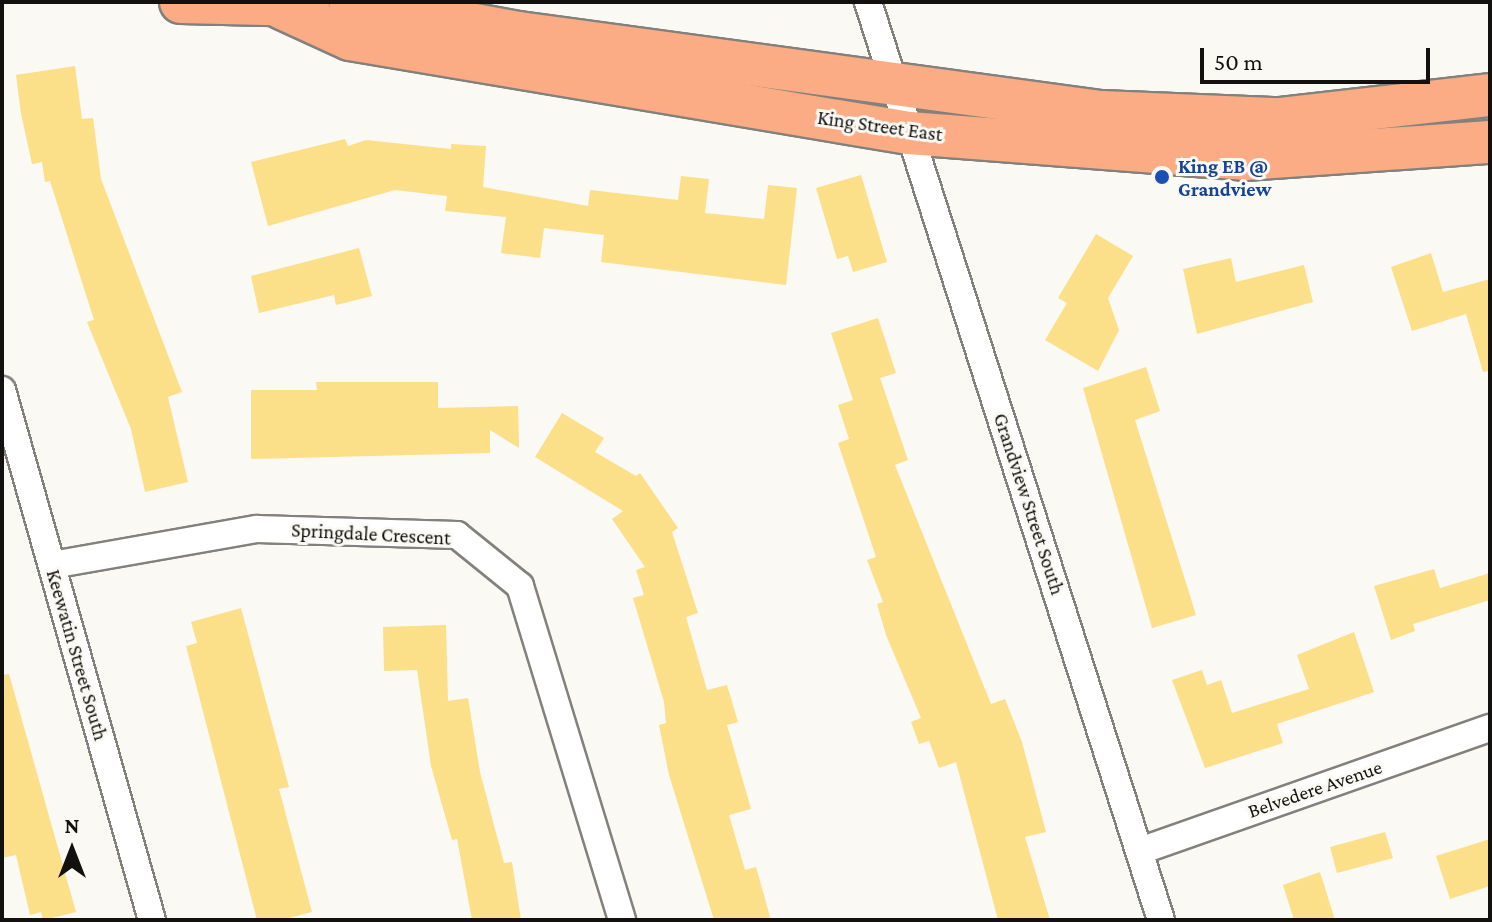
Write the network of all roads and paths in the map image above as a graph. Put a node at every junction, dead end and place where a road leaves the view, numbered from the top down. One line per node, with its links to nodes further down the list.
1 (181, 2): 5 (main road, King Street East)
2 (343, 2): 5 (main road, King Street East)
3 (350, 2): 6 (main road, King Street East)
4 (868, 2): 6 (street, Grandview Street South)
5 (282, 8): 8 (main road, King Street East)
6 (896, 87): 7 (main road, King Street East); 8 (street, Grandview Street South)
7 (1490, 95)
8 (909, 133): 9 (main road, King Street East); 14 (street, Grandview Street South)
9 (1490, 142)
10 (2, 390): 11 (street, Keewatin Street South)
11 (10, 448): 12 (street, Keewatin Street South)
12 (52, 565): 15 (street, Keewatin Street South); 16 (street, Springdale Crescent)
13 (1490, 728): 14 (street, Belvedere Avenue)
14 (1140, 851): 17 (street, Grandview Street South)
15 (152, 920)
16 (622, 920)
17 (1161, 920)

